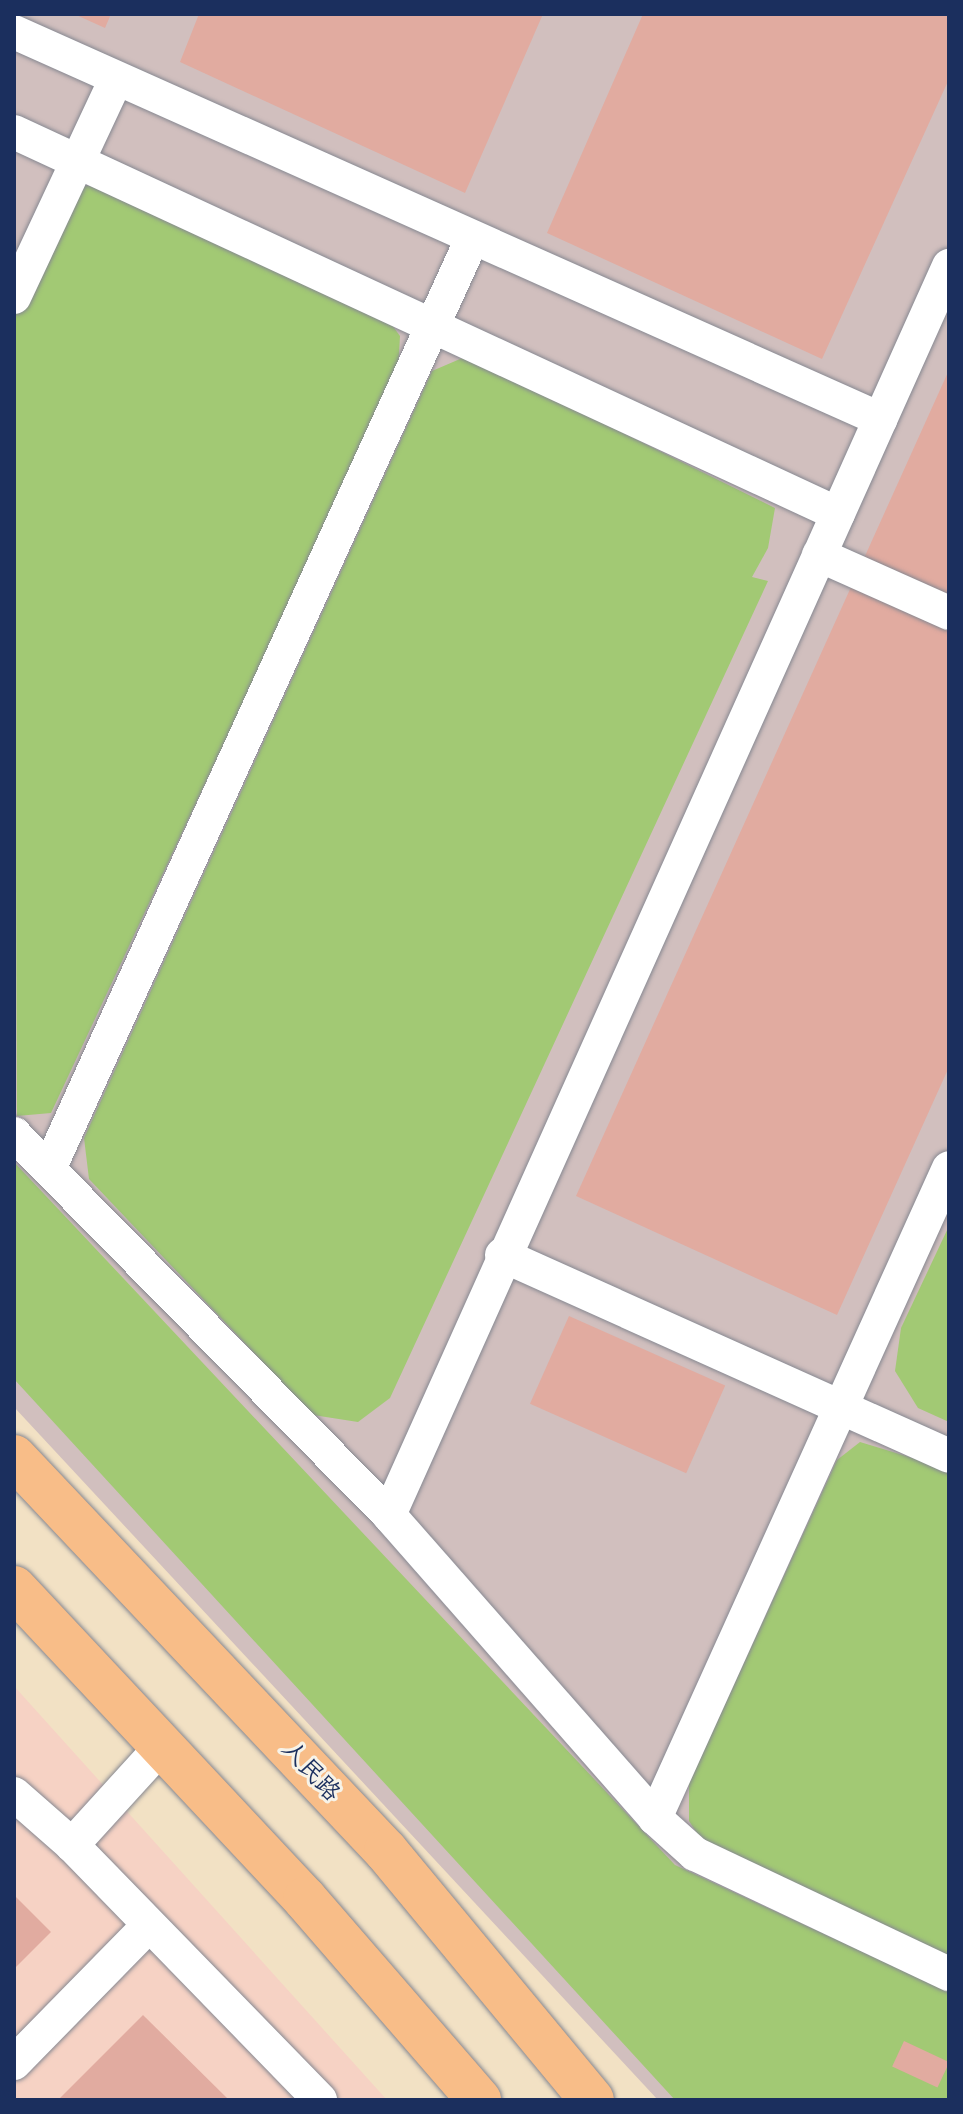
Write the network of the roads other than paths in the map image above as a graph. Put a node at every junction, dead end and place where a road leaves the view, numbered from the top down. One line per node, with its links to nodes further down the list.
1 (14, 32): 2 (lane)
2 (116, 79): 4 (lane); 5 (lane)
3 (14, 132): 4 (lane)
4 (78, 162): 7 (lane); 8 (lane)
5 (472, 239): 8 (lane); 9 (lane)
6 (949, 266): 9 (lane)
7 (14, 297)
8 (434, 329): 10 (lane); 15 (lane)
9 (880, 419): 10 (lane)
10 (838, 514): 11 (lane)
11 (819, 555): 12 (lane); 16 (lane)
12 (949, 613)
13 (14, 1134): 15 (lane)
14 (949, 1168): 17 (lane)
15 (49, 1169): 20 (lane)
16 (502, 1255): 17 (lane); 20 (lane)
17 (838, 1408): 18 (lane); 24 (lane)
18 (949, 1456)
19 (14, 1457): 31 (main road, 人民路)
20 (389, 1515): 24 (lane)
21 (14, 1588): 22 (main road)
22 (162, 1746): 25 (lane); 30 (main road)
23 (14, 1794): 25 (lane)
24 (655, 1818): 27 (lane)
25 (72, 1845): 26 (lane)
26 (149, 1925): 28 (lane); 29 (lane)
27 (949, 1974)
28 (14, 2063)
29 (320, 2100)
30 (479, 2100)
31 (592, 2100)

